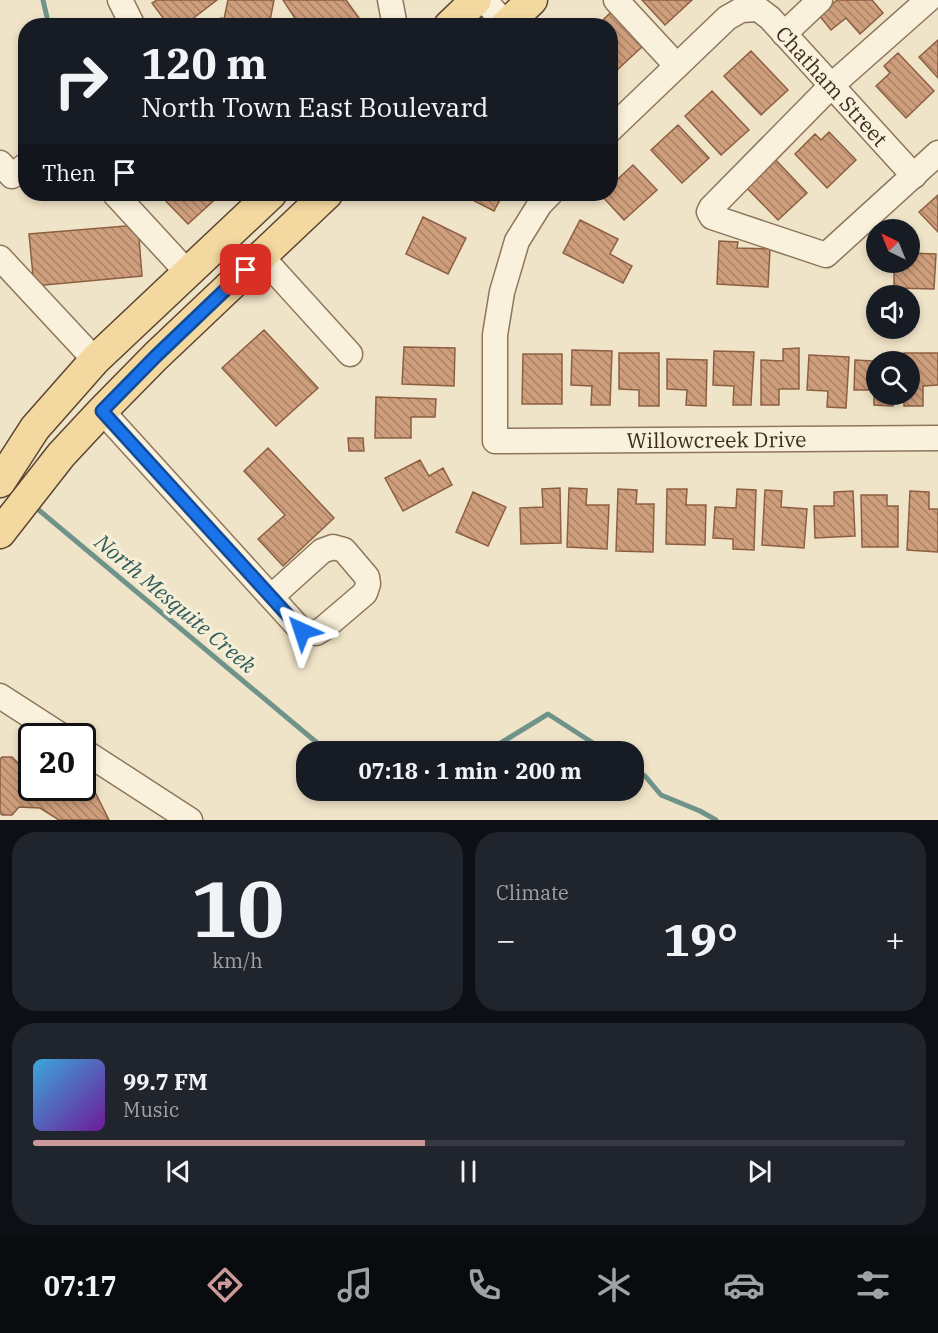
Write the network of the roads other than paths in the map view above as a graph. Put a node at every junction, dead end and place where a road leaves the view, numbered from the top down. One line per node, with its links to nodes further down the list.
1 (120, 0): 9 (street)
2 (390, 0): 10 (street)
3 (476, 0): 11 (main road)
4 (484, 0): 12 (street)
5 (532, 0): 13 (main road)
6 (616, 0): 15 (street)
7 (820, 0): 14 (street)
8 (928, 0): 16 (street)
9 (129, 18)
10 (393, 18)
11 (457, 18)
12 (501, 18)
13 (515, 18)
14 (784, 34): 15 (street, Chatham Street); 16 (street, Chatham Street)
15 (677, 66): 17 (street, Chatham Street)
16 (832, 85): 19 (street, Chatham Street); 19 (street)
17 (618, 118)
18 (938, 153): 19 (street)
19 (914, 176)
20 (122, 201): 26 (street)
21 (264, 201): 26 (main road)
22 (320, 201): 24 (main road)
23 (543, 201): 30 (street, Willowcreek Drive)
24 (261, 256): 27 (street); 29 (main road)
25 (0, 258): 28 (street)
26 (188, 272): 28 (main road)
27 (350, 354)
28 (95, 360): 31 (main road)
29 (102, 411): 32 (main road); 33 (street)
30 (938, 438)
31 (0, 482)
32 (0, 533)
33 (271, 597)
34 (0, 696): 35 (street)
35 (43, 723)
36 (96, 759): 37 (street)
37 (190, 820)

